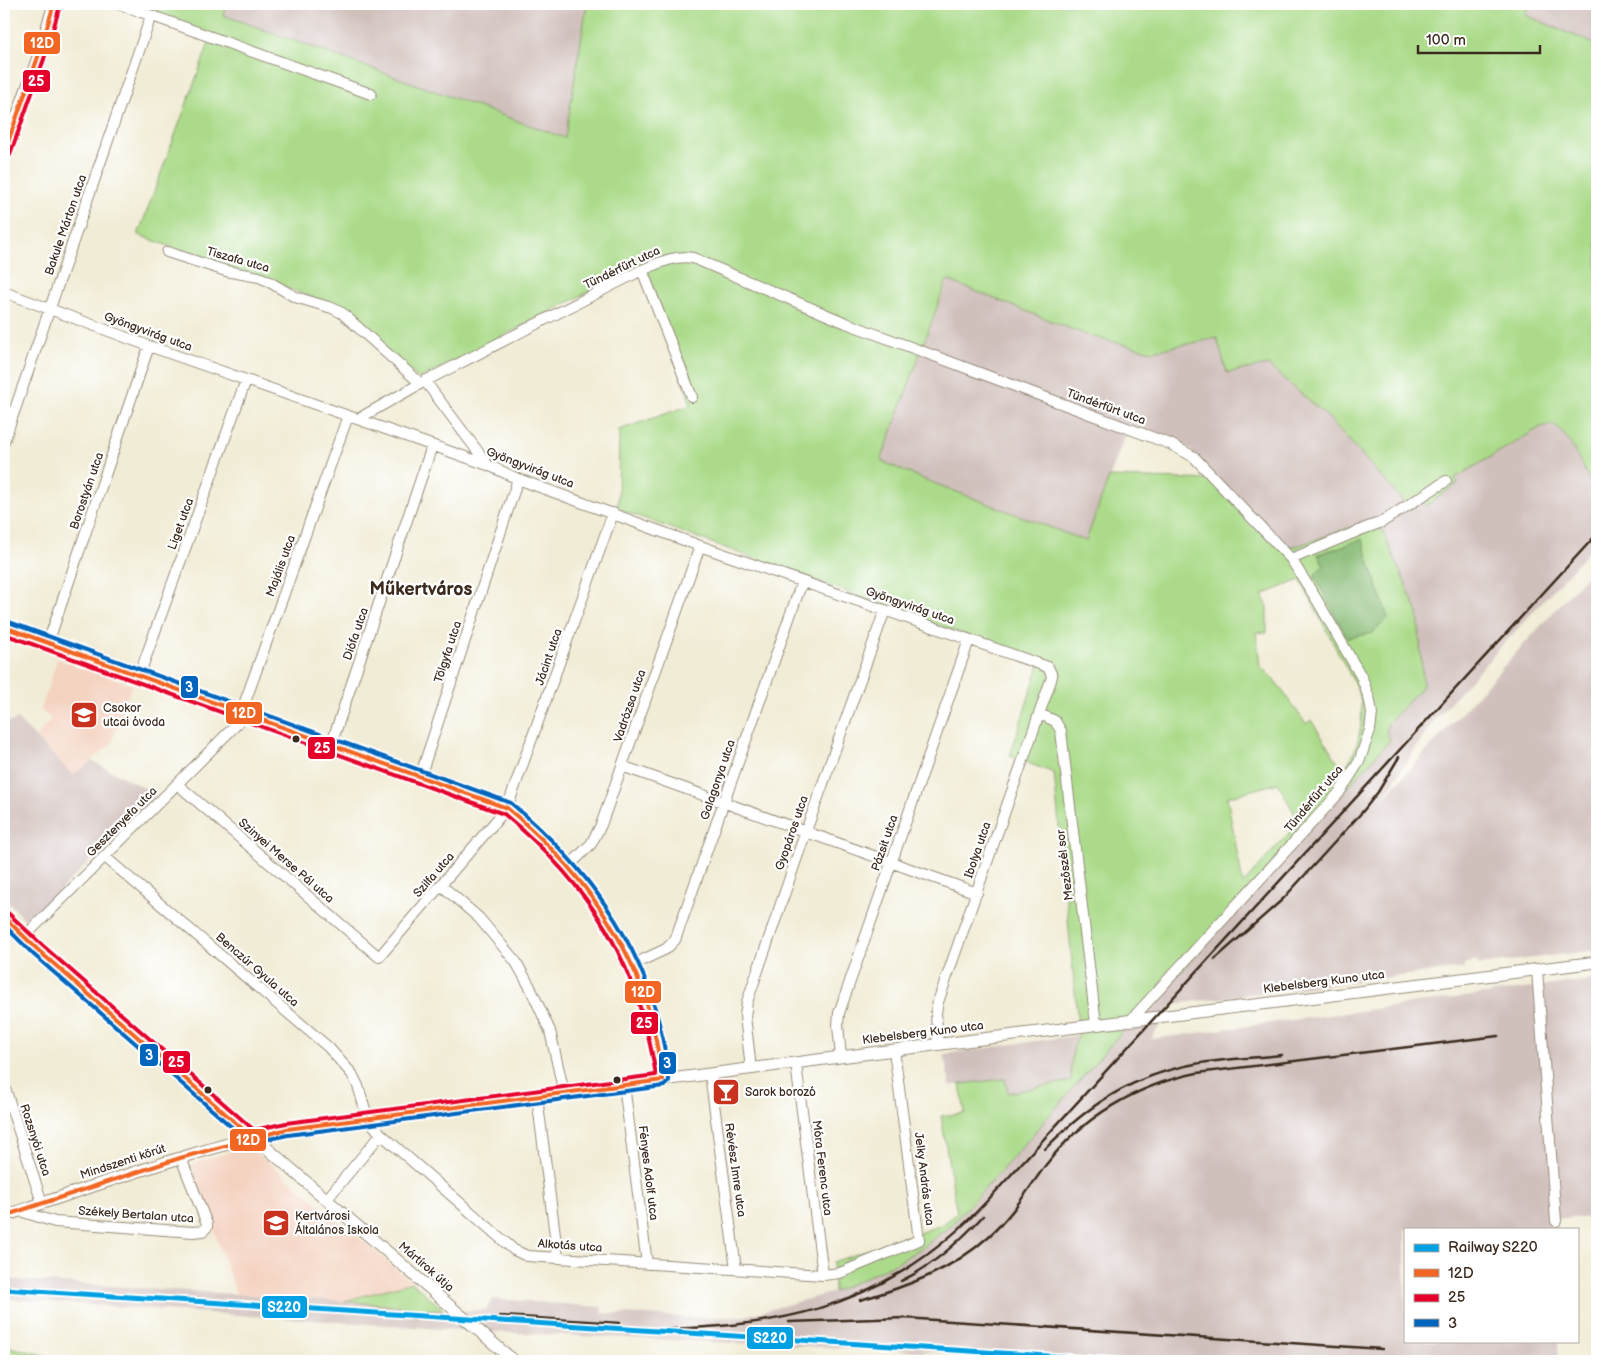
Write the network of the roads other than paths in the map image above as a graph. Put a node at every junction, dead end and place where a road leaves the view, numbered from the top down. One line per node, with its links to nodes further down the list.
1 (54, 4): 5 (street)
2 (119, 4): 3 (street)
3 (151, 16): 4 (street); 9 (street, Bakule Márton utca)
4 (371, 94)
5 (4, 153)
6 (167, 252): 12 (street, Tiszafa utca)
7 (642, 270): 12 (street, Tündérfürt utca); 13 (street); 23 (street, Tündérfürt utca)
8 (4, 292): 9 (street, Gyöngyvirág utca)
9 (50, 310): 10 (street, Gyöngyvirág utca); 16 (street, Bakule Márton utca)
10 (149, 346): 11 (street, Gyöngyvirág utca); 28 (street, Borostyán utca)
11 (246, 380): 14 (street, Gyöngyvirág utca); 30 (street, Liget utca)
12 (423, 382): 15 (street, Tündérfürt utca); 18 (street, Tiszafa utca)
13 (692, 397)
14 (348, 416): 15 (street, Gyöngyvirág utca); 31 (street, Majális utca)
15 (358, 419): 17 (street, Gyöngyvirág utca)
16 (4, 441)
17 (432, 446): 18 (street, Gyöngyvirág utca); 34 (street, Diófa utca)
18 (488, 465): 19 (street, Gyöngyvirág utca)
19 (518, 479): 21 (street, Gyöngyvirág utca); 36 (street, Tölgyfa utca)
20 (1446, 481): 23 (street)
21 (613, 513): 22 (street, Gyöngyvirág utca); 39 (street, Jácint utca)
22 (700, 546): 24 (street, Gyöngyvirág utca); 35 (street, Vadrózsa utca)
23 (1291, 559): 52 (street, Tündérfürt utca)
24 (802, 582): 25 (street, Gyöngyvirág utca); 38 (street, Galagonya utca)
25 (885, 610): 27 (street, Gyöngyvirág utca); 40 (street, Gyopáros utca)
26 (4, 627): 28 (street)
27 (969, 640): 29 (street, Gyöngyvirág utca); 42 (street, Pázsit utca)
28 (48, 643): 30 (street)
29 (1048, 667): 32 (street, Ibolya utca)
30 (139, 676): 31 (street)
31 (241, 714): 33 (street, Majális utca); 34 (street)
32 (1040, 714): 45 (street, Ibolya utca); 53 (street, Mezőszél sor)
33 (237, 724): 37 (street, Gesztenyefa utca)
34 (332, 745): 36 (street)
35 (622, 766): 38 (street); 43 (street, Vadrózsa utca)
36 (420, 777): 39 (street)
37 (177, 784): 41 (street, Gesztenyefa utca); 48 (street, Szinyei Merse Pál utca)
38 (724, 802): 40 (street); 50 (street, Galagonya utca)
39 (507, 808): 43 (street); 44 (street, Szilfa utca)
40 (806, 831): 42 (street); 58 (street, Gyopáros utca)
41 (105, 857): 47 (street, Gesztenyefa utca); 65 (street, Benczúr Gyula utca)
42 (891, 862): 45 (street); 56 (street, Pázsit utca)
43 (569, 866): 50 (street)
44 (442, 885): 48 (street, Szilfa utca); 63 (street)
45 (976, 893): 54 (street, Ibolya utca)
46 (4, 917): 47 (street, Mártírok útja)
47 (24, 937): 67 (street, Mártírok útja)
48 (379, 957)
49 (1597, 962): 51 (street, Klebelsberg Kuno utca)
50 (632, 965): 60 (street)
51 (1538, 970): 52 (street, Klebelsberg Kuno utca); 73 (street)
52 (1130, 1021): 53 (street, Klebelsberg Kuno utca)
53 (1096, 1024): 54 (street, Klebelsberg Kuno utca)
54 (938, 1044): 55 (street, Klebelsberg Kuno utca)
55 (894, 1050): 56 (street, Klebelsberg Kuno utca); 77 (street, Jelky András utca)
56 (841, 1057): 57 (street, Klebelsberg Kuno utca)
57 (796, 1064): 58 (street, Klebelsberg Kuno utca); 77 (street, Móra Ferenc utca)
58 (751, 1069): 59 (street, Klebelsberg Kuno utca)
59 (710, 1074): 60 (street, Klebelsberg Kuno utca); 76 (street, Révész Imre utca)
60 (663, 1080): 62 (street, Klebelsberg Kuno utca)
61 (4, 1085): 70 (street, Rozsnyói utca)
62 (624, 1085): 63 (street, Klebelsberg Kuno utca); 75 (street, Fényes Adolf utca)
63 (564, 1093): 64 (street, Klebelsberg Kuno utca)
64 (537, 1097): 65 (street, Klebelsberg Kuno utca); 74 (street)
65 (368, 1119): 66 (street, Alkotás utca); 67 (street, Klebelsberg Kuno utca)
66 (381, 1134): 69 (street); 74 (street, Alkotás utca)
67 (252, 1137): 68 (street, Mindszenti körút); 69 (street, Mártírok útja)
68 (182, 1158): 70 (street, Mindszenti körút); 71 (street, Székely Bertalan utca)
69 (327, 1199): 78 (street, Mártírok útja)
70 (42, 1203): 71 (street, Mindszenti körút)
71 (20, 1211): 72 (street, Mindszenti körút)
72 (4, 1216)
73 (1556, 1221)
74 (558, 1258): 75 (street, Alkotás utca)
75 (647, 1264): 76 (street, Alkotás utca)
76 (736, 1269): 77 (street, Alkotás utca)
77 (823, 1275)
78 (514, 1361)

